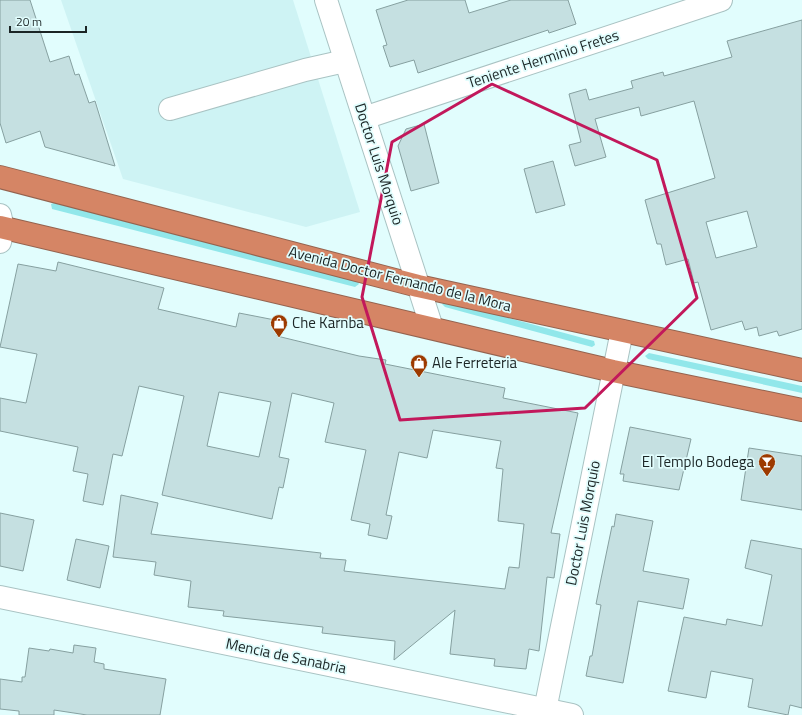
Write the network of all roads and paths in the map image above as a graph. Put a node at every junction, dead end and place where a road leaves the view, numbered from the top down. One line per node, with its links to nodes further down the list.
1 (326, 0): 3 (street, Doctor Luis Morquio)
2 (721, 0): 5 (street, Teniente Herminio Fretes)
3 (345, 61): 4 (street); 5 (street, Doctor Luis Morquio)
4 (170, 109)
5 (364, 118): 8 (street, Doctor Luis Morquio)
6 (0, 177): 8 (highway, Avenida Doctor Fernando de la Mora)
7 (1, 228): 9 (highway)
8 (418, 286): 9 (street, Doctor Luis Morquio); 10 (highway, Avenida Doctor Fernando de la Mora)
9 (432, 328): 12 (highway)
10 (622, 331): 11 (highway, Avenida Doctor Fernando de la Mora); 12 (street, Doctor Luis Morquio)
11 (802, 370)
12 (613, 371): 13 (highway); 15 (street, Doctor Luis Morquio)
13 (802, 410)
14 (0, 597): 15 (street, Mencia de Sanabria)
15 (544, 712): 16 (street, Mencia de Sanabria)
16 (572, 715)

